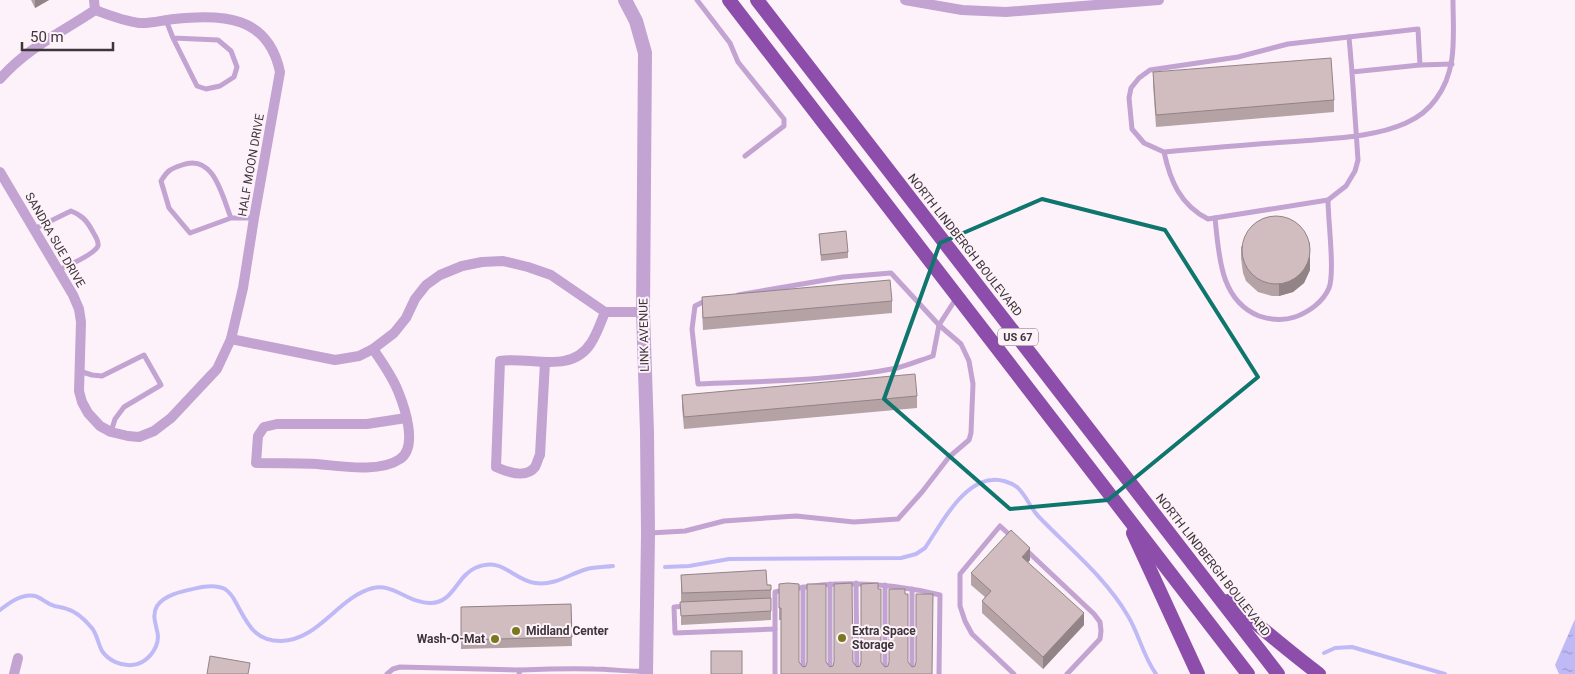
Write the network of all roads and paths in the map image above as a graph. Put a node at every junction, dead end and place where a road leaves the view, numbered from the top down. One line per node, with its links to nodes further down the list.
1 (625, 0): 31 (street, LINK AVENUE)
2 (697, 0): 19 (lane)
3 (729, 0): 28 (highway, US 67)
4 (757, 0): 49 (highway, NORTH LINDBERGH BOULEVARD / US 67)
5 (905, 0): 8 (street)
6 (1159, 0): 8 (street)
7 (1453, 0): 13 (lane)
8 (1054, 4)
9 (95, 5): 10 (street, HALF MOON DRIVE); 16 (street)
10 (165, 20): 12 (lane); 23 (street, HALF MOON DRIVE)
11 (1349, 37): 14 (lane); 15 (lane); 18 (lane)
12 (173, 38): 12 (lane)
13 (1452, 64): 14 (lane); 17 (lane)
14 (1420, 65): 15 (lane)
15 (1352, 72): 17 (lane)
16 (0, 79)
17 (1356, 136): 18 (lane); 21 (lane)
18 (1164, 152): 24 (lane)
19 (745, 156)
20 (0, 172): 25 (street, SANDRA SUE DRIVE)
21 (1328, 200): 24 (lane); 24 (lane)
22 (231, 218): 22 (lane); 23 (lane)
23 (254, 218): 33 (street, HALF MOON DRIVE)
24 (1214, 218)
25 (34, 229): 26 (street, SANDRA SUE DRIVE); 26 (lane)
26 (58, 270): 36 (street, SANDRA SUE DRIVE)
27 (732, 296): 32 (lane)
28 (957, 297): 32 (lane); 40 (highway, US 67)
29 (715, 298): 32 (lane)
30 (605, 312): 31 (street); 34 (street); 35 (street)
31 (643, 312): 41 (street, LINK AVENUE)
32 (939, 325): 41 (lane)
33 (231, 339): 34 (street); 39 (street, HALF MOON DRIVE)
34 (373, 348): 37 (street)
35 (546, 362): 35 (street)
36 (79, 371): 38 (street, SANDRA SUE DRIVE); 38 (lane)
37 (406, 418): 37 (street)
38 (111, 432): 39 (street, SANDRA SUE DRIVE)
39 (139, 437)
40 (1125, 514): 68 (highway); 69 (highway, US 67)
41 (648, 533): 56 (street, LINK AVENUE)
42 (1014, 539): 66 (lane)
43 (1021, 546): 67 (lane)
44 (856, 583): 45 (lane); 46 (lane); 62 (lane)
45 (830, 584): 47 (lane); 61 (lane)
46 (885, 585): 48 (lane); 63 (lane)
47 (803, 587): 51 (lane); 60 (lane)
48 (912, 589): 64 (lane); 65 (lane)
49 (1214, 591): 70 (highway, NORTH LINDBERGH BOULEVARD / US 67); 71 (highway)
50 (766, 603): 51 (lane)
51 (775, 603): 53 (lane)
52 (692, 606): 53 (lane)
53 (775, 629): 59 (lane)
54 (18, 658): 57 (street)
55 (519, 672): 56 (lane); 58 (lane)
56 (646, 672)
57 (14, 674)
58 (387, 674)
59 (775, 674)
60 (803, 674)
61 (830, 674)
62 (857, 674)
63 (885, 674)
64 (912, 674)
65 (939, 674)
66 (1014, 674)
67 (1068, 674)
68 (1198, 674)
69 (1248, 674)
70 (1278, 674)
71 (1319, 674)

